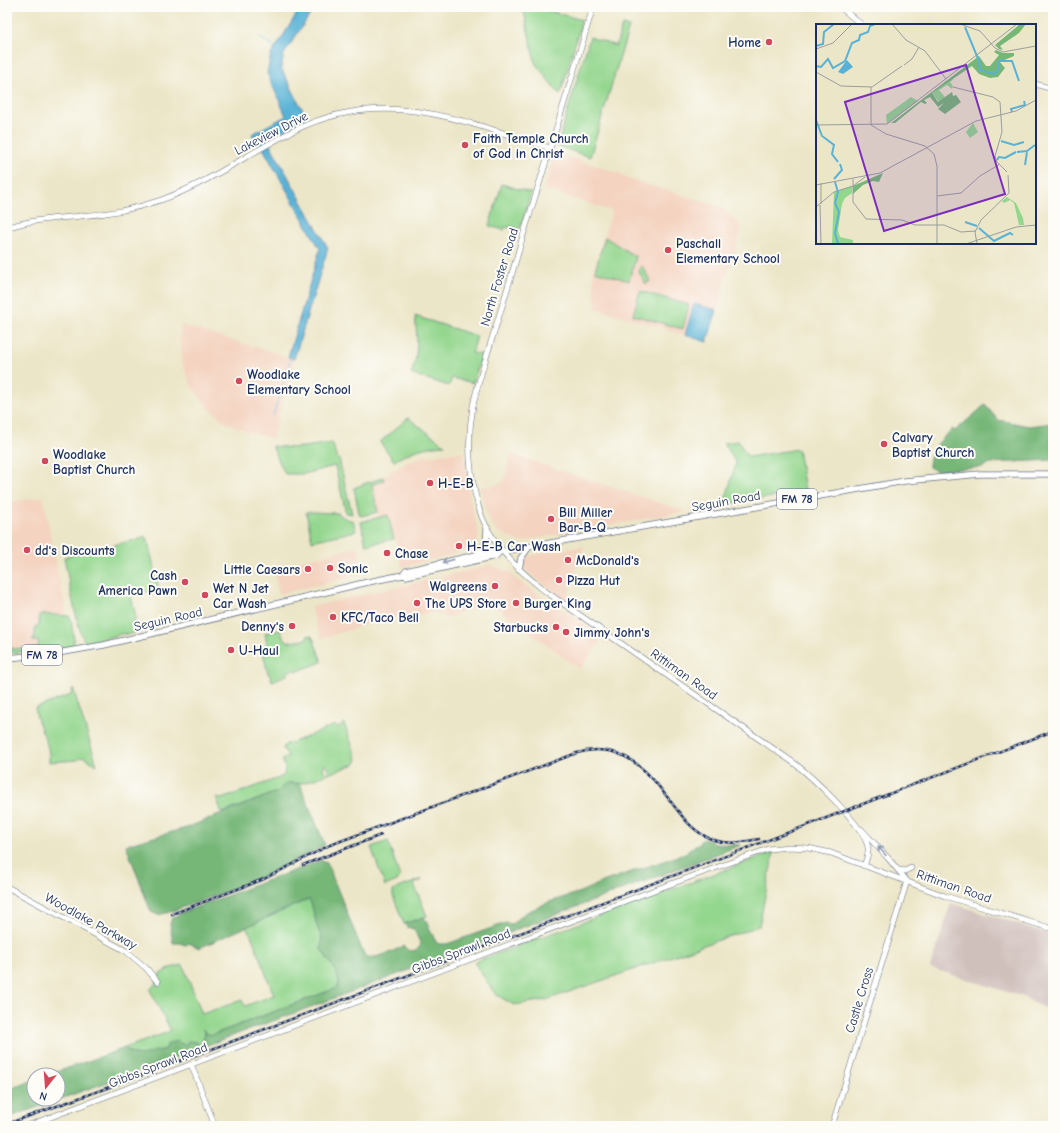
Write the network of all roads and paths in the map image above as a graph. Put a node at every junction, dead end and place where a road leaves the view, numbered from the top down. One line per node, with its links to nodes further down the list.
1 (593, 7): 6 (main road, North Foster Road)
2 (840, 7): 3 (main road)
3 (861, 24)
4 (1036, 84): 5 (main road)
5 (1053, 89)
6 (550, 148): 7 (main road, Lakeview Drive); 9 (main road, North Foster Road)
7 (7, 228)
8 (1053, 474): 10 (main road, Seguin Road / FM 78)
9 (487, 528): 11 (main road, North Foster Road); 12 (main road)
10 (530, 547): 11 (main road, Seguin Road / FM 78); 13 (main road)
11 (501, 552): 12 (main road, Seguin Road / FM 78); 13 (main road, Rittiman Road); 14 (main road, Seguin Road / FM 78)
12 (476, 555): 14 (main road, Seguin Road / FM 78, one-way to 14)
13 (519, 569): 16 (main road, Rittiman Road)
14 (403, 575): 15 (main road, Seguin Road / FM 78)
15 (7, 658)
16 (849, 817): 17 (main road, Rittiman Road); 19 (main road, Rittiman Road, one-way to 16)
17 (864, 866): 20 (main road, Gibbs Sprawl Road); 24 (main road, Gibbs Sprawl Road)
18 (911, 868): 19 (main road)
19 (899, 870): 20 (main road, Rittiman Road)
20 (907, 881): 22 (main road, Rittiman Road); 27 (main road, Castle Cross)
21 (7, 887): 23 (main road, Woodlake Parkway)
22 (1053, 929)
23 (158, 982)
24 (191, 1064): 25 (main road, Gibbs Sprawl Road); 26 (main road)
25 (27, 1126)
26 (215, 1126)
27 (832, 1126)

